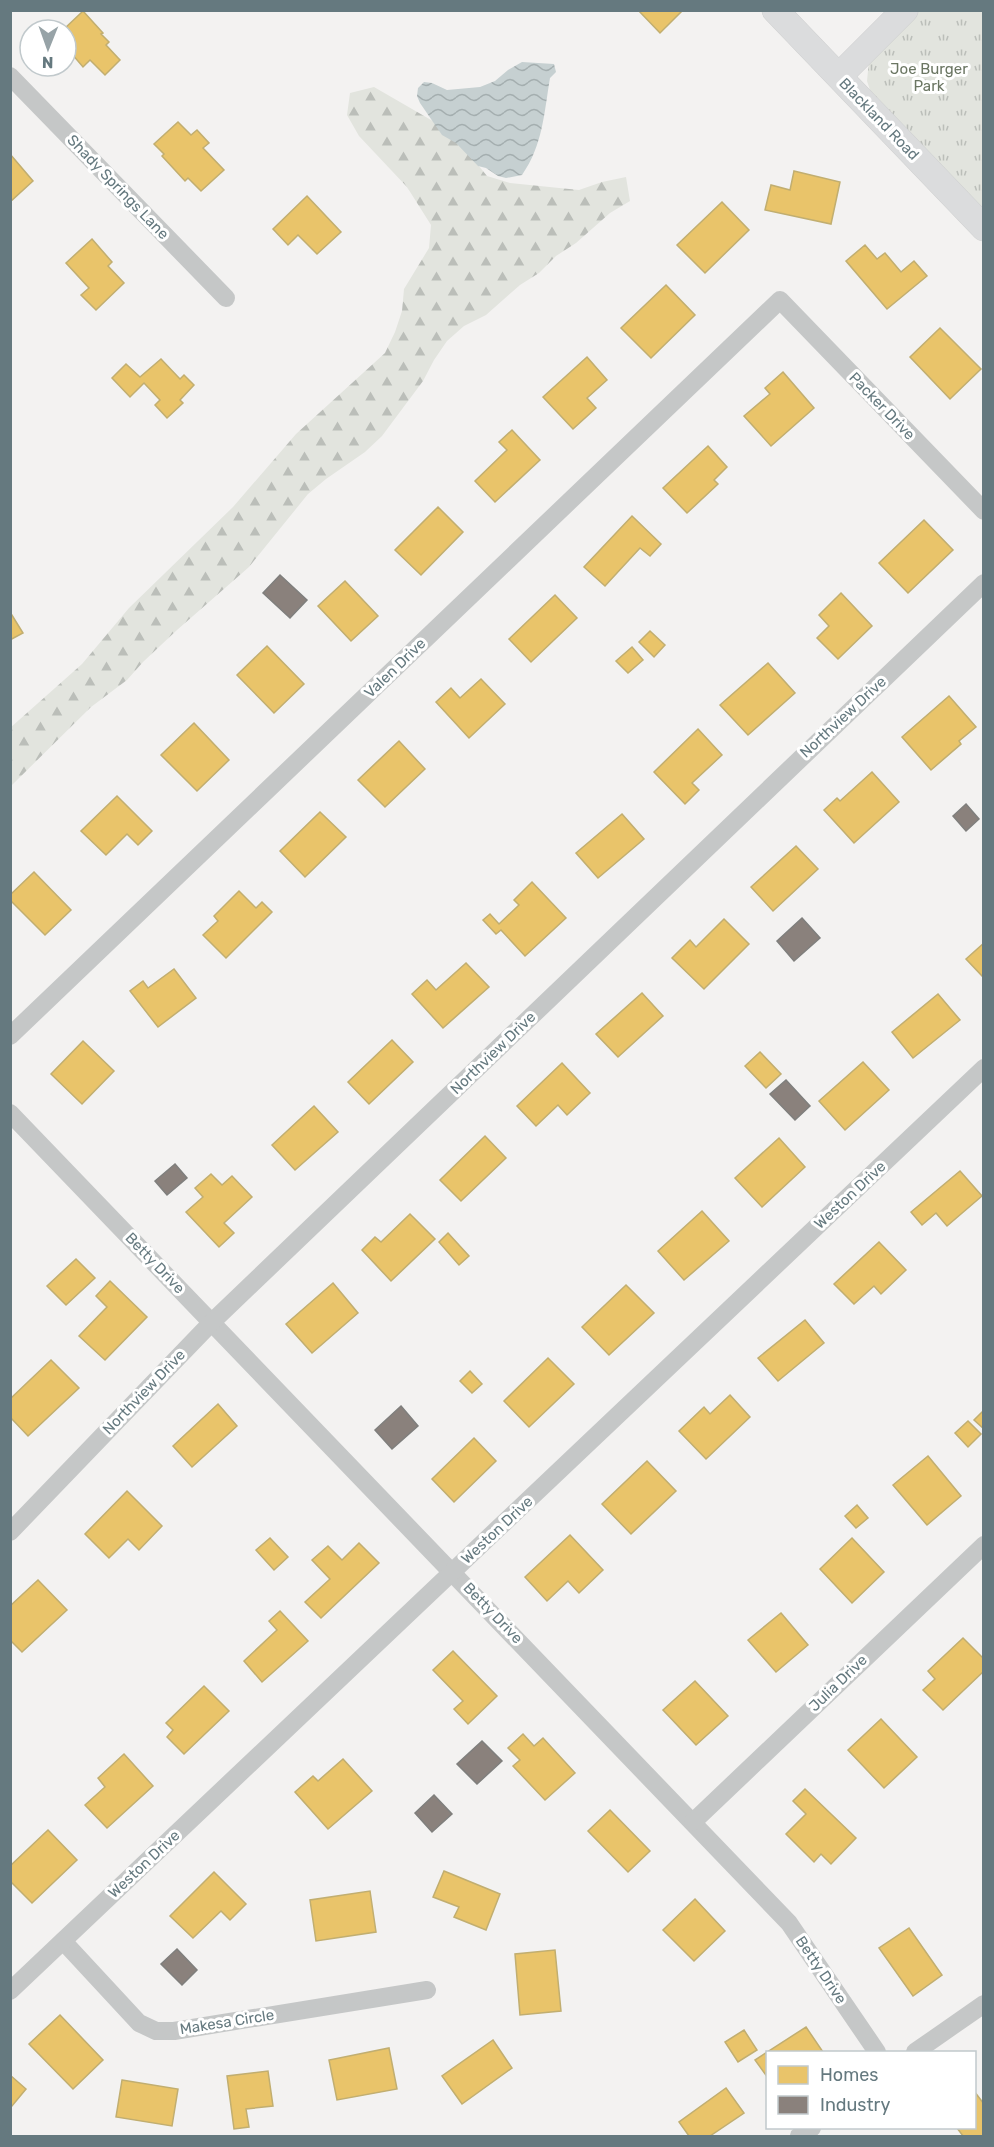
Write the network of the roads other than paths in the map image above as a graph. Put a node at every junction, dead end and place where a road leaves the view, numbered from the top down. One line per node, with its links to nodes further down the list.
1 (775, 10): 4 (street, Blackland Road)
2 (905, 10): 4 (street)
3 (10, 76): 6 (street, Shady Springs Lane)
4 (839, 76): 5 (street, Blackland Road)
5 (984, 228)
6 (226, 298)
7 (780, 300): 8 (street, Packer Drive); 10 (street, Valen Drive)
8 (984, 511)
9 (984, 583): 13 (street, Northview Drive)
10 (10, 1036)
11 (984, 1068): 16 (street, Weston Drive)
12 (10, 1113): 13 (street, Betty Drive)
13 (212, 1322): 14 (street, Northview Drive); 16 (street, Betty Drive)
14 (10, 1532)
15 (984, 1545): 17 (street, Julia Drive)
16 (453, 1572): 17 (street, Betty Drive); 18 (street, Weston Drive)
17 (693, 1822): 22 (street, Betty Drive)
18 (63, 1941): 19 (street, Makesa Circle); 20 (street, Weston Drive)
19 (427, 1990)
20 (10, 1991)
21 (984, 2004): 23 (street)
22 (876, 2051)
23 (916, 2051)

